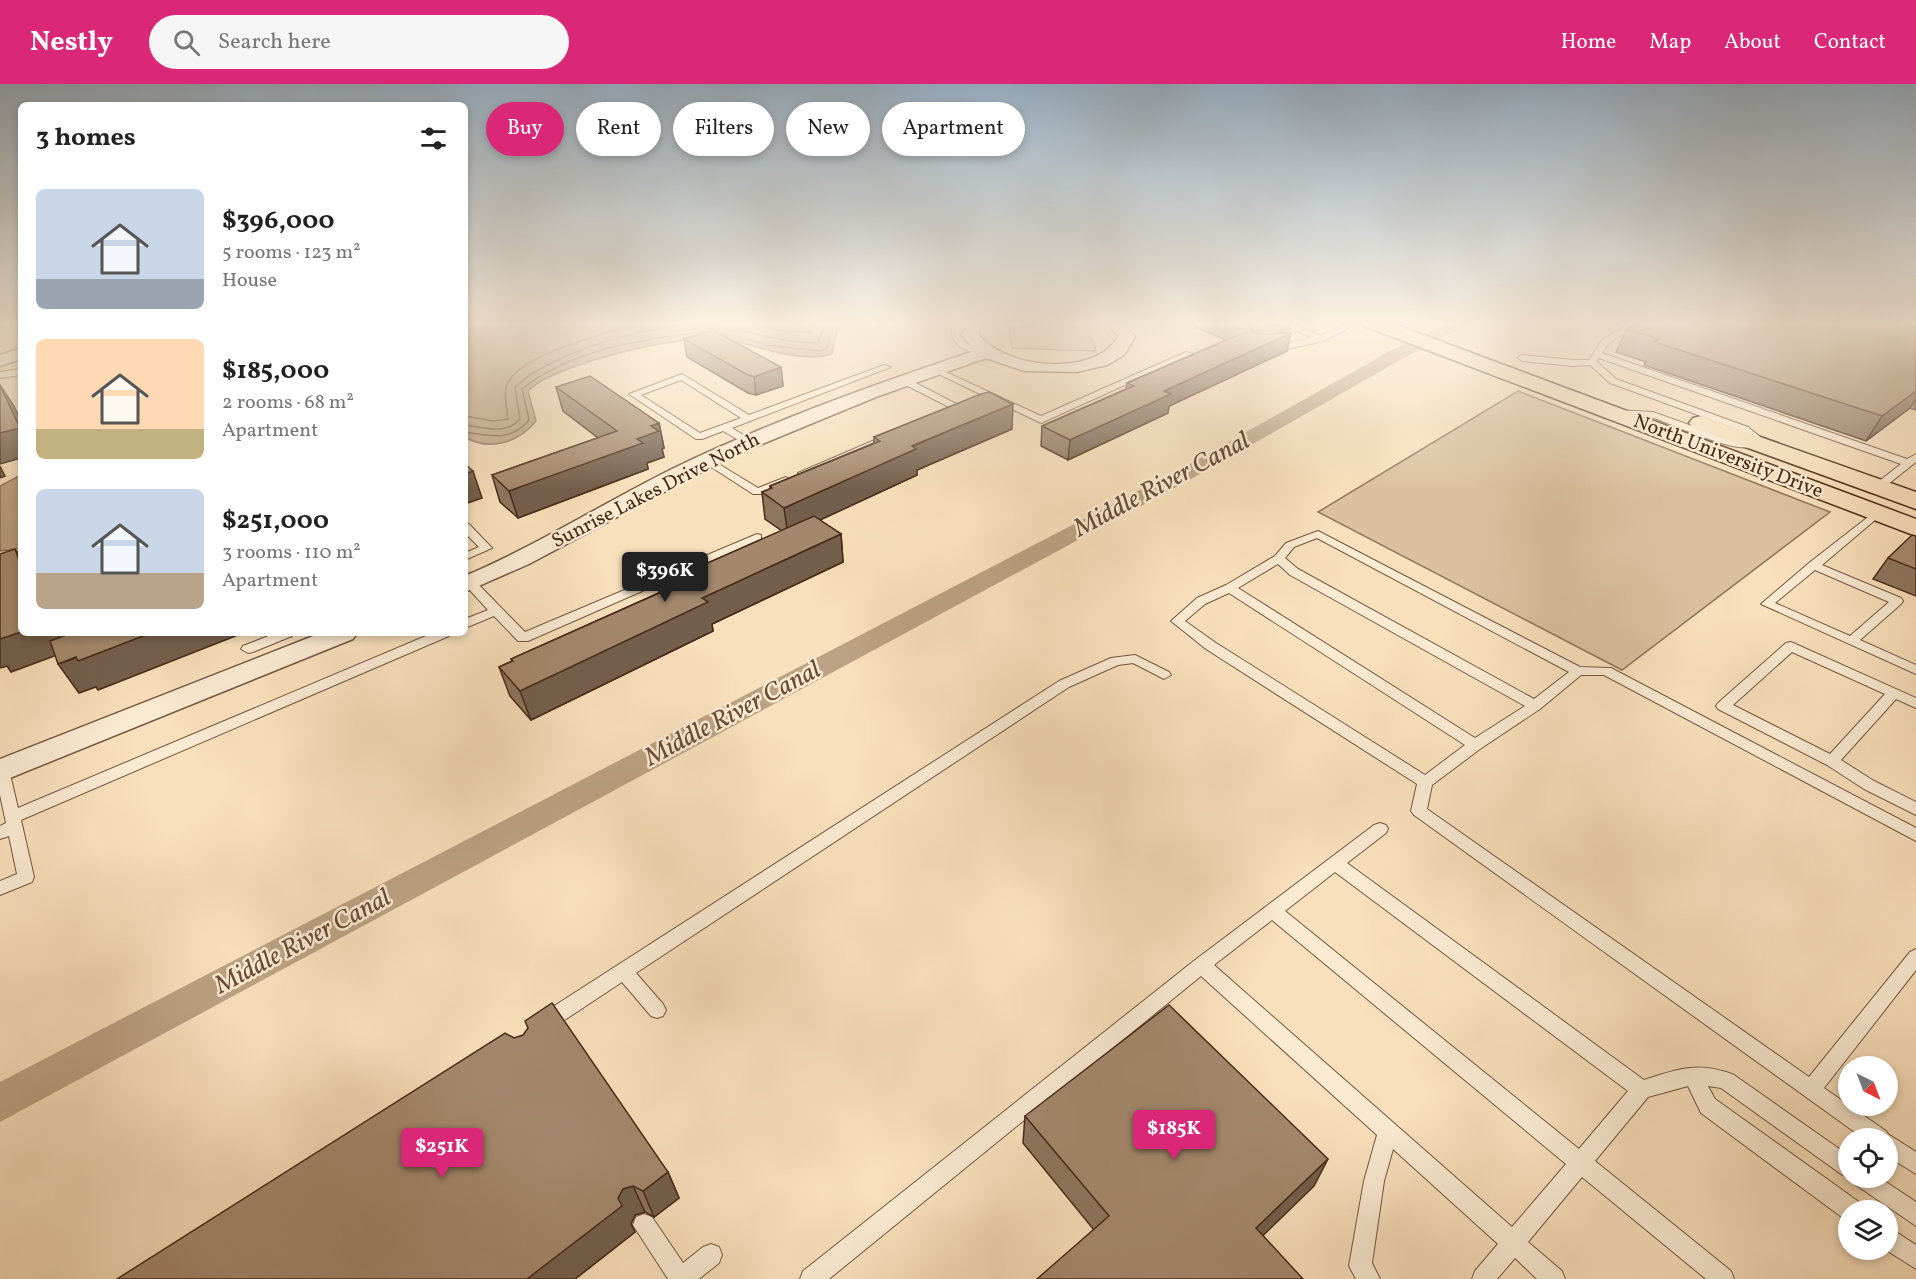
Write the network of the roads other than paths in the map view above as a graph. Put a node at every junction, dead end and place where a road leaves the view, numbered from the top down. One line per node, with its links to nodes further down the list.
1 (680, 378): 15 (lane)
2 (683, 378): 14 (lane)
3 (858, 378): 14 (lane)
4 (914, 378): 11 (street, Sunrise Lakes Drive North)
5 (951, 378): 6 (lane)
6 (1136, 378)
7 (1521, 378): 12 (main road, North University Drive)
8 (1577, 378): 18 (main road, North University Drive)
9 (1610, 378): 18 (lane)
10 (1656, 378): 19 (lane)
11 (905, 381): 13 (lane); 17 (street, Sunrise Lakes Drive North)
12 (1613, 413): 18 (lane); 23 (main road, North University Drive)
13 (937, 417)
14 (748, 418): 15 (lane)
15 (724, 428): 17 (lane)
16 (906, 430): 20 (lane)
17 (749, 443): 20 (street, Sunrise Lakes Drive North)
18 (1768, 447): 21 (main road, North University Drive)
19 (1912, 460): 21 (lane)
20 (709, 461): 30 (street, Sunrise Lakes Drive North)
21 (1878, 487): 22 (main road, North University Drive)
22 (1916, 501)
23 (1877, 513): 24 (main road, North University Drive); 29 (lane)
24 (1916, 528)
25 (468, 529): 27 (lane)
26 (757, 537): 33 (lane)
27 (468, 556)
28 (1279, 558): 32 (lane); 42 (lane); 46 (lane)
29 (1813, 566): 38 (lane); 38 (lane)
30 (468, 584)
31 (468, 585): 33 (lane)
32 (1230, 588): 47 (lane); 50 (lane)
33 (496, 611): 34 (lane)
34 (468, 623)
35 (320, 636): 37 (street)
36 (437, 636): 52 (lane)
37 (288, 640): 39 (lane); 49 (street)
38 (1852, 641): 41 (lane)
39 (248, 649)
40 (1916, 655): 41 (lane)
41 (1911, 668)
42 (1578, 671): 46 (lane); 54 (lane)
43 (1164, 675): 60 (lane)
44 (1894, 693): 45 (lane); 48 (lane); 48 (lane)
45 (1916, 703)
46 (1534, 706): 47 (lane)
47 (1475, 745): 50 (lane)
48 (1832, 761): 51 (lane)
49 (1, 770): 52 (lane)
50 (1425, 782): 64 (lane)
51 (1916, 808)
52 (9, 825): 56 (lane)
53 (1380, 829): 55 (lane)
54 (1916, 835)
55 (1335, 863): 57 (lane); 65 (lane)
56 (0, 888)
57 (1273, 911): 59 (lane); 70 (lane)
58 (1916, 957): 64 (lane)
59 (1201, 965): 67 (lane); 81 (lane)
60 (624, 971): 61 (lane); 62 (lane)
61 (657, 1010)
62 (529, 1033)
63 (1693, 1074): 65 (lane); 69 (lane); 73 (lane)
64 (1812, 1088): 66 (lane)
65 (1642, 1090): 70 (lane)
66 (1866, 1128)
67 (1388, 1132): 76 (lane); 82 (lane)
68 (1898, 1152): 71 (lane)
69 (1838, 1160)
70 (1580, 1162): 76 (lane); 85 (lane)
71 (1916, 1164)
72 (1877, 1188): 74 (lane)
73 (1838, 1201)
74 (1916, 1215)
75 (644, 1225): 80 (lane)
76 (1514, 1244): 83 (lane); 84 (lane)
77 (1898, 1245): 79 (lane)
78 (711, 1255): 80 (lane)
79 (1916, 1258)
80 (681, 1279)
81 (811, 1279)
82 (1369, 1279)
83 (1483, 1279)
84 (1554, 1279)
85 (1723, 1279)

